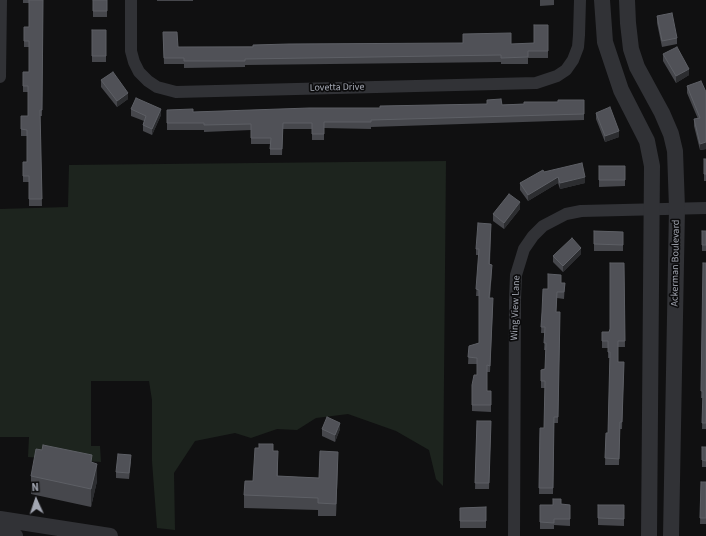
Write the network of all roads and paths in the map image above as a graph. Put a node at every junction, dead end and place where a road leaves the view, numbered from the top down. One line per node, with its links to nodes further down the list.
1 (1, 0): 6 (street)
2 (131, 0): 3 (street, Lovetta Drive)
3 (580, 0)
4 (602, 0): 9 (street)
5 (627, 0): 7 (street, Ackerman Boulevard)
6 (0, 77)
7 (677, 208): 8 (street, Wing View Lane); 9 (street, Wing View Lane); 16 (street, Ackerman Boulevard)
8 (706, 208)
9 (652, 209): 14 (street, Wing View Lane); 15 (street)
10 (0, 519): 13 (street)
11 (0, 534): 12 (street)
12 (15, 536)
13 (110, 536)
14 (514, 536)
15 (649, 536)
16 (671, 536)

